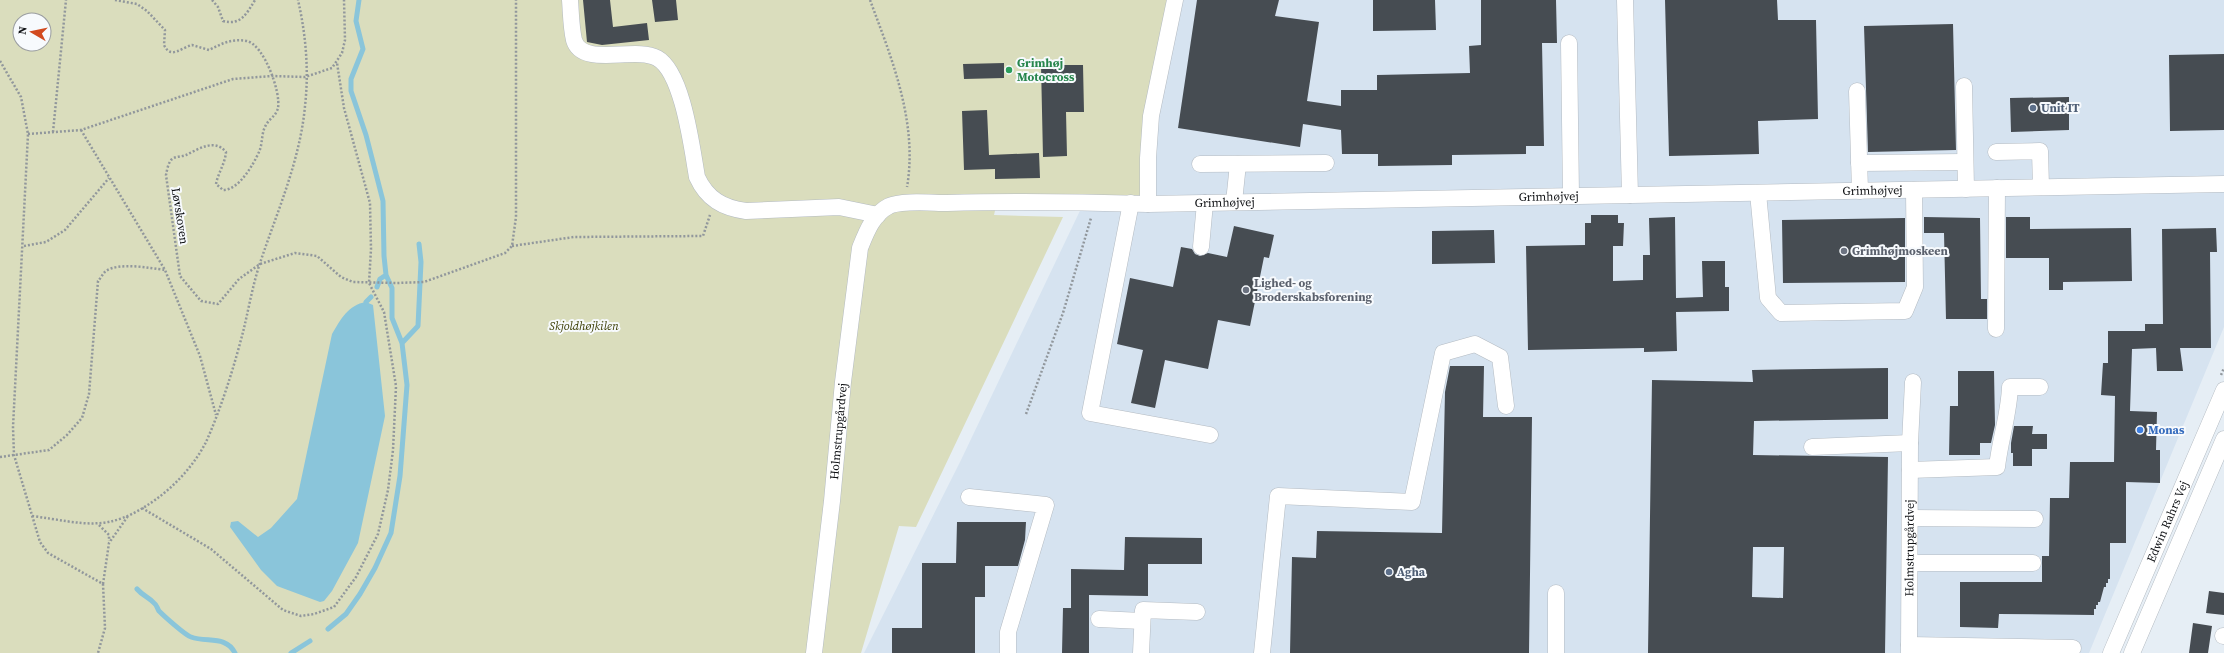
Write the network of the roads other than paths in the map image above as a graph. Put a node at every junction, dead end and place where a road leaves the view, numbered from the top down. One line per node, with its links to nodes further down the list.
1 (570, 0): 26 (street)
2 (1175, 0): 25 (street)
3 (1625, 0): 20 (street)
4 (1569, 43): 21 (street)
5 (1964, 86): 8 (street)
6 (1857, 91): 10 (street)
7 (1996, 152): 15 (street)
8 (1965, 162): 10 (street); 16 (street)
9 (1326, 163): 12 (street)
10 (1859, 163): 18 (street)
11 (1200, 164): 12 (street)
12 (1238, 164): 22 (street)
13 (2224, 184): 15 (street, Grimhøjvej)
14 (1997, 188): 15 (street, Grimhøjvej); 16 (street, Grimhøjvej); 28 (street)
15 (2041, 188)
16 (1966, 189): 17 (street, Grimhøjvej)
17 (1914, 190): 18 (street, Grimhøjvej); 19 (street)
18 (1860, 191): 19 (street, Grimhøjvej)
19 (1758, 193): 20 (street, Grimhøjvej)
20 (1630, 195): 21 (street, Grimhøjvej)
21 (1571, 196): 22 (street, Grimhøjvej)
22 (1234, 202): 24 (street, Grimhøjvej)
23 (1131, 203): 25 (street, Grimhøjvej); 26 (street, Grimhøjvej); 33 (street)
24 (1205, 203): 25 (street, Grimhøjvej); 27 (street)
25 (1148, 204)
26 (878, 215): 49 (street, Holmstrupgårdvej)
27 (1201, 247)
28 (1996, 329)
29 (1913, 382): 35 (street, Holmstrupgårdvej)
30 (2040, 387): 37 (street)
31 (2224, 390): 54 (street, Edwin Rahrs Vej)
32 (1506, 406): 52 (street)
33 (1210, 435)
34 (2224, 439): 55 (street, Edwin Rahrs Vej)
35 (1910, 443): 36 (street); 37 (street, Holmstrupgårdvej)
36 (1812, 447)
37 (1910, 470): 39 (street, Holmstrupgårdvej)
38 (969, 496): 50 (street)
39 (1910, 518): 40 (street); 41 (street, Holmstrupgårdvej)
40 (2035, 519)
41 (1910, 563): 42 (street); 48 (street, Holmstrupgårdvej)
42 (2033, 563)
43 (1556, 593): 53 (street)
44 (1197, 612): 46 (street)
45 (1099, 619): 46 (street)
46 (1142, 621): 51 (street)
47 (2073, 648): 48 (street)
48 (1909, 649)
49 (814, 653)
50 (1008, 653)
51 (1141, 653)
52 (1262, 653)
53 (1556, 653)
54 (2111, 653)
55 (2132, 653)

